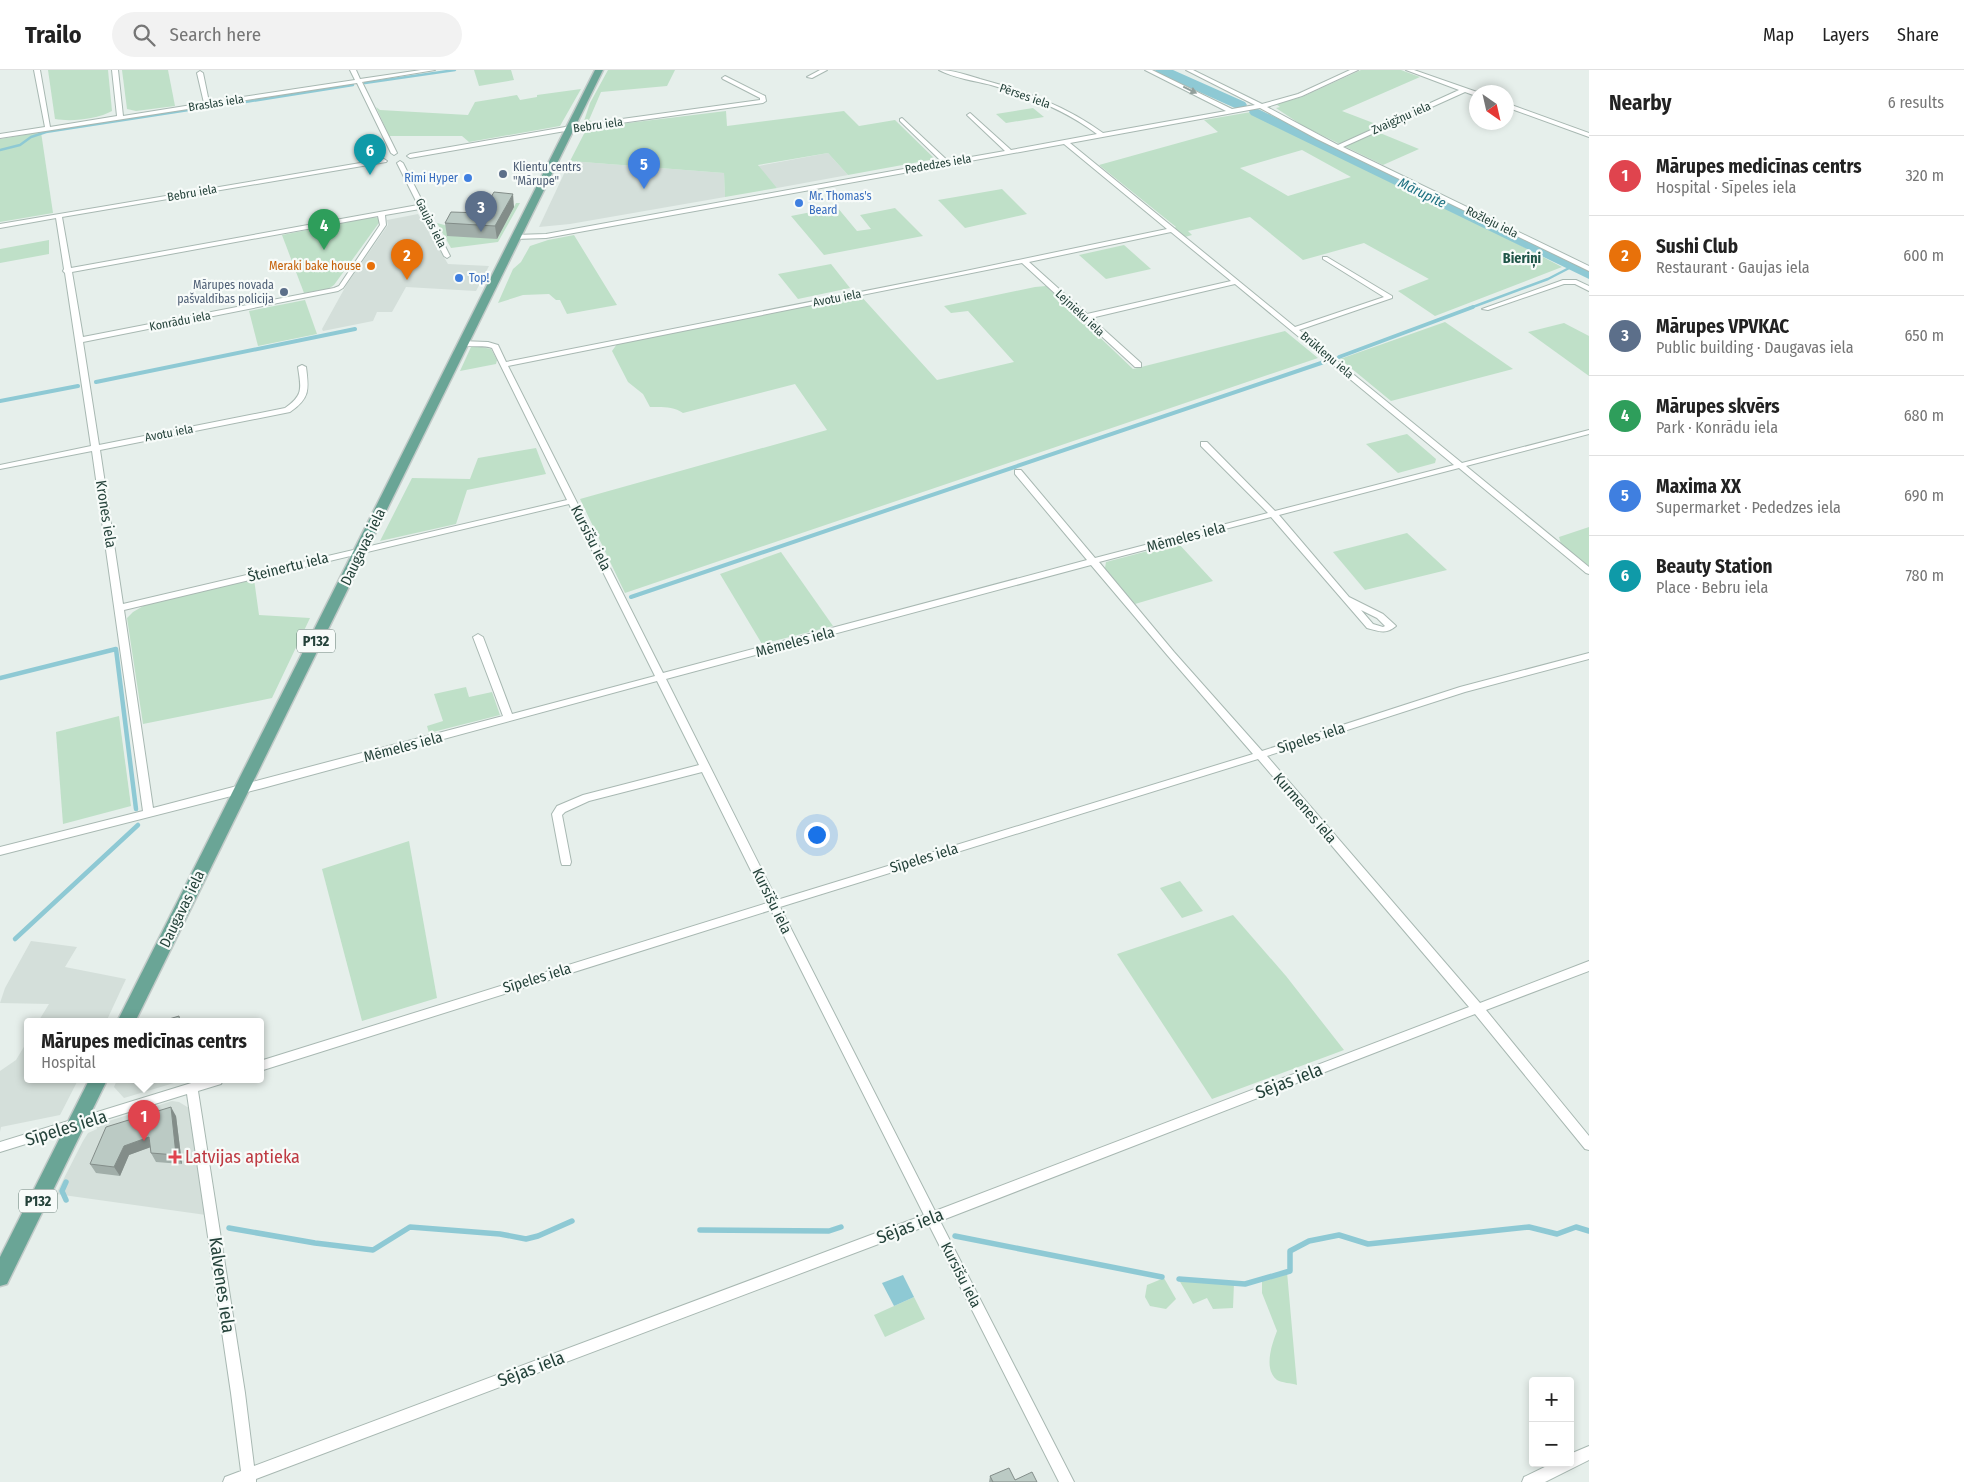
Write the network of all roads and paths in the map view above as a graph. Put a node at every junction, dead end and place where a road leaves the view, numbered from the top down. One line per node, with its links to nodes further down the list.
1 (38, 70): 26 (street)
2 (115, 70): 23 (street)
3 (353, 70): 15 (street)
4 (432, 70): 15 (street, Braslas iela)
5 (599, 70): 25 (main road, Daugavas iela / P132)
6 (824, 70): 13 (street)
7 (942, 70): 27 (street, Pērses iela)
8 (1148, 70): 21 (street, one-way to 21)
9 (1189, 70): 19 (street, Rožleju iela)
10 (1355, 70): 19 (street, Pededzes iela)
11 (1409, 70): 16 (street)
12 (200, 73): 18 (street)
13 (810, 77)
14 (725, 78): 25 (street, Bebru iela)
15 (358, 82): 18 (street, Braslas iela); 33 (street)
16 (1464, 90): 17 (street); 31 (street, Zvaigžņu iela)
17 (1469, 92)
18 (207, 104): 23 (street, Braslas iela)
19 (1261, 106): 21 (street, Pededzes iela); 31 (street, Rožleju iela)
20 (1514, 108): 28 (street)
21 (1231, 111): 27 (street, Pededzes iela)
22 (970, 115): 32 (street)
23 (120, 118): 26 (street, Braslas iela)
24 (902, 120): 35 (street)
25 (571, 128): 33 (street, Bebru iela); 41 (main road, Daugavas iela / P132)
26 (48, 129): 29 (street, Braslas iela)
27 (1102, 134): 30 (street, Pededzes iela)
28 (1589, 135)
29 (0, 136)
30 (1064, 142): 32 (street, Pededzes iela); 40 (street, Brūkleņu iela)
31 (1338, 147): 45 (street, Rožleju iela)
32 (1010, 151): 35 (street, Pededzes iela)
33 (402, 154): 34 (street); 34 (street)
34 (392, 163): 36 (street, Gaujas iela); 38 (street, Bebru iela)
35 (946, 163): 41 (street, Pededzes iela)
36 (423, 206): 37 (street); 42 (street, Gaujas iela)
37 (381, 213): 46 (street); 52 (street, Konrādu iela)
38 (59, 216): 39 (street, Bebru iela); 46 (street, Krones iela)
39 (0, 226)
40 (1171, 230): 44 (street, Avotu iela); 47 (street, Brūkleņu iela)
41 (515, 237): 53 (main road, Daugavas iela / P132)
42 (447, 256)
43 (1325, 258): 51 (street)
44 (1023, 260): 50 (street, Lejnieku iela); 54 (street, Avotu iela)
45 (1589, 269)
46 (66, 271): 52 (street, Krones iela)
47 (1236, 282): 50 (street); 51 (street, Brūkleņu iela)
48 (1589, 289): 49 (street)
49 (1486, 309)
50 (1085, 317): 55 (street, Lejnieku iela)
51 (1295, 329): 60 (street, Brūkleņu iela)
52 (80, 340): 59 (street, Krones iela)
53 (463, 343): 54 (street, Kursīšu iela); 65 (main road, Daugavas iela / P132)
54 (504, 365): 63 (street, Kursīšu iela)
55 (1138, 366)
56 (302, 367): 59 (street, Avotu iela)
57 (1589, 432): 60 (street, Mēmeles iela)
58 (1204, 444): 64 (street)
59 (95, 447): 61 (street, Avotu iela); 69 (street, Krones iela)
60 (1460, 466): 64 (street, Mēmeles iela); 67 (street, Brūkleņu iela)
61 (0, 467)
62 (1018, 472): 66 (street, Kurmenes iela)
63 (572, 501): 65 (street, Šteinertu iela); 72 (street, Kursīšu iela)
64 (1273, 514): 66 (street, Mēmeles iela); 68 (street)
65 (363, 549): 69 (street, Šteinertu iela); 76 (main road, Daugavas iela / P132)
66 (1094, 561): 72 (street, Mēmeles iela); 74 (street, Kurmenes iela)
67 (1589, 571)
68 (1345, 598): 68 (street)
69 (120, 608): 77 (street, Krones iela)
70 (478, 637): 73 (street)
71 (1589, 656): 74 (street, Sīpeles iela)
72 (661, 679): 73 (street, Mēmeles iela); 75 (street, Kursīšu iela)
73 (509, 718): 76 (street, Mēmeles iela)
74 (1260, 755): 80 (street, Sīpeles iela); 82 (street, Kurmenes iela)
75 (706, 767): 79 (street); 80 (street, Kursīšu iela)
76 (242, 790): 77 (street, Mēmeles iela); 83 (main road, Daugavas iela / P132)
77 (148, 812): 78 (street, Mēmeles iela)
78 (0, 851)
79 (566, 862)
80 (774, 905): 84 (street, Sīpeles iela); 91 (street, Kursīšu iela)
81 (1589, 966): 82 (street, Sējas iela)
82 (1478, 1009): 89 (street, Kurmenes iela); 91 (street, Sējas iela)
83 (128, 1018)
84 (264, 1065)
85 (96, 1083): 88 (main road, P132)
86 (208, 1083): 87 (street, Sīpeles iela)
87 (192, 1088): 88 (street, Sīpeles iela); 96 (street, Kalvenes iela)
88 (75, 1125): 90 (street, Sīpeles iela); 92 (main road, P132)
89 (1589, 1145)
90 (0, 1147)
91 (931, 1218): 96 (street, Sējas iela); 98 (street, Kursīšu iela)
92 (0, 1277)
93 (1589, 1453): 94 (street)
94 (1574, 1460)
95 (1561, 1467): 99 (street)
96 (249, 1479): 97 (street, Sējas iela)
97 (230, 1482)
98 (1067, 1482)
99 (1529, 1482)

